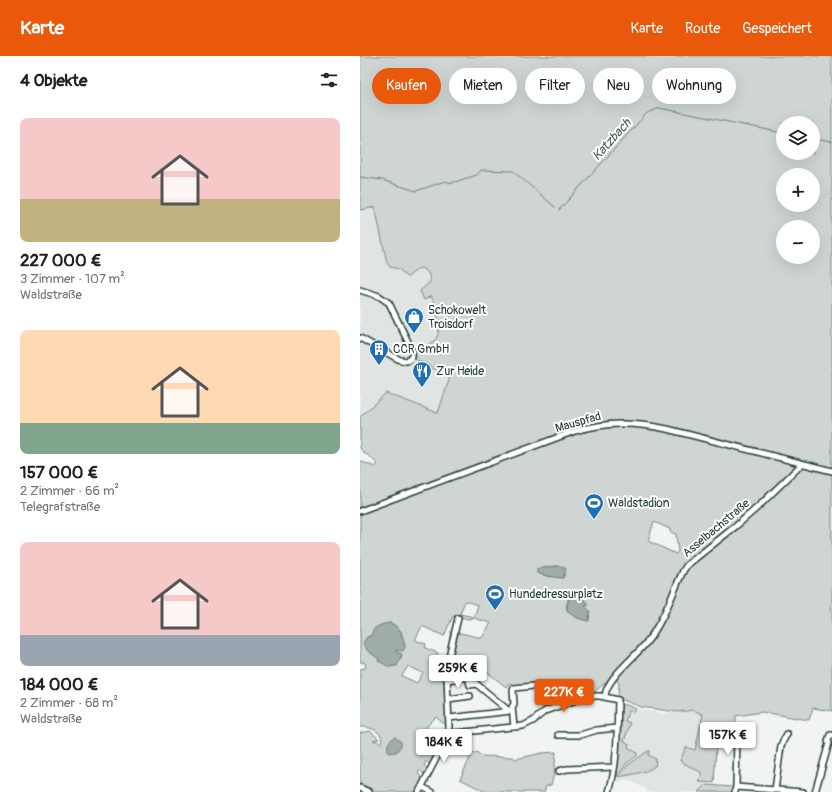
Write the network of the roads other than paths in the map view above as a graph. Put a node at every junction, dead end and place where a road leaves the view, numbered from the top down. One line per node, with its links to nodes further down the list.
1 (360, 290): 2 (street)
2 (360, 338)
3 (802, 464): 4 (street, Mauspfad); 5 (street, Mauspfad); 10 (street, Asselbachstraße)
4 (832, 471)
5 (360, 511)
6 (458, 618): 7 (street)
7 (447, 680): 11 (street); 12 (street)
8 (544, 684): 12 (street)
9 (470, 696): 11 (street)
10 (604, 696): 14 (street); 15 (street)
11 (448, 699): 13 (street)
12 (511, 711): 13 (street); 14 (street)
13 (449, 718): 17 (street)
14 (514, 727): 17 (street)
15 (617, 728): 19 (street); 22 (street)
16 (740, 729): 25 (street)
17 (449, 730): 26 (street)
18 (787, 734): 27 (street)
19 (558, 735)
20 (832, 735): 21 (street)
21 (831, 743): 32 (street)
22 (614, 767): 23 (street); 30 (street)
23 (559, 771)
24 (360, 788): 28 (street)
25 (735, 789): 27 (street)
26 (421, 790): 29 (street)
27 (778, 791): 31 (street)
28 (369, 792)
29 (432, 792)
30 (609, 792)
31 (803, 792)
32 (815, 792)

